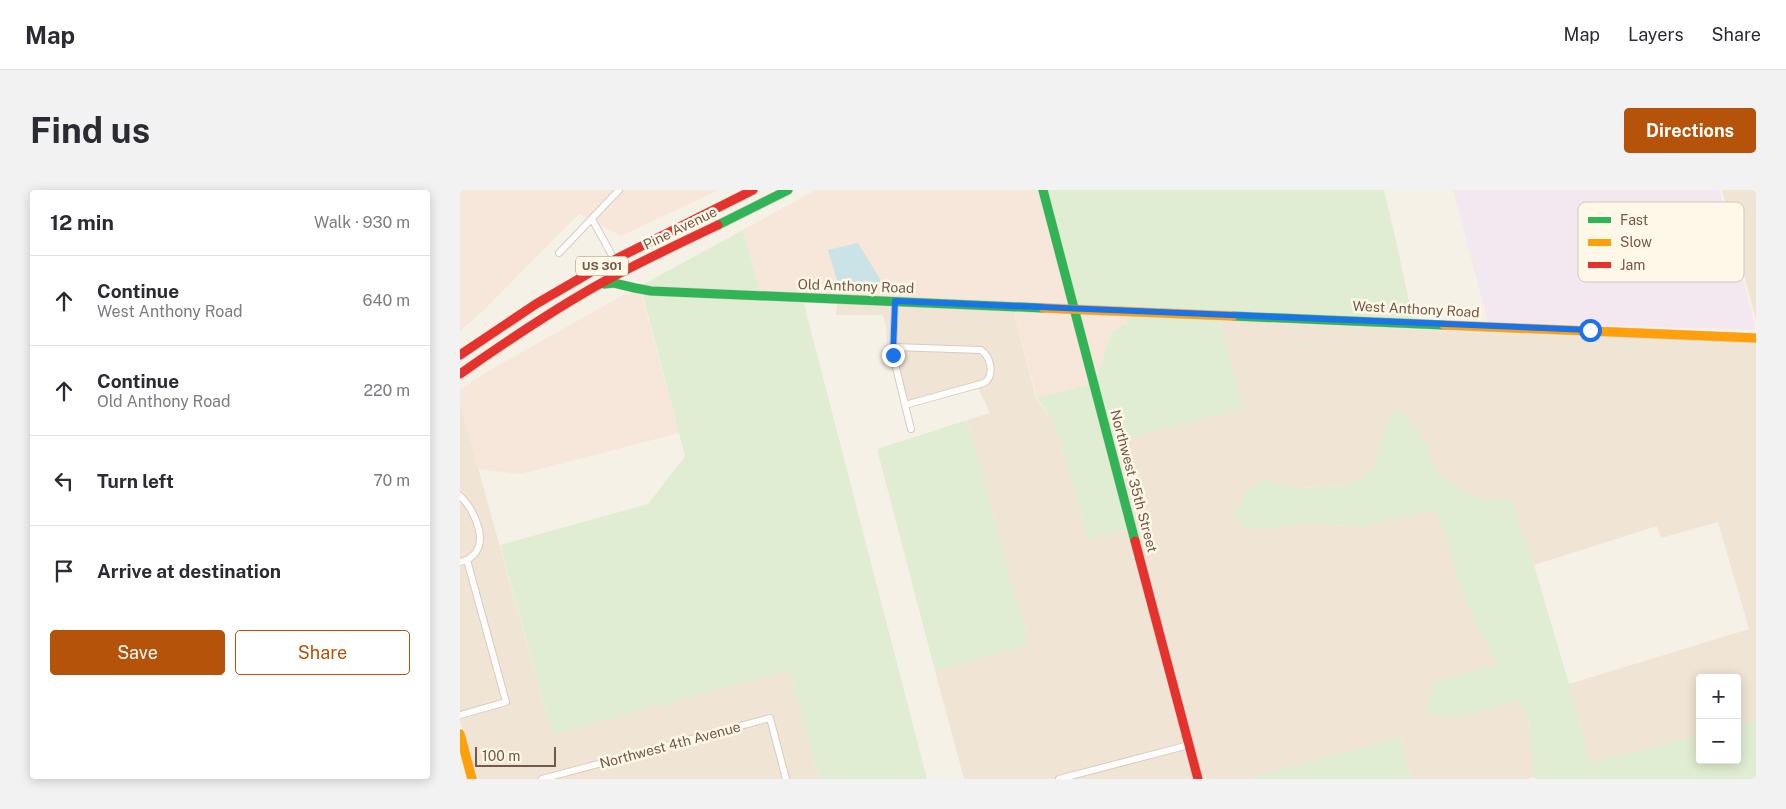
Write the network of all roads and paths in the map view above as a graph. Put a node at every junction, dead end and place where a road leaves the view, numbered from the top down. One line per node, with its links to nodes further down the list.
1 (619, 190): 5 (street)
2 (753, 190): 7 (main road, Pine Avenue / US 301)
3 (788, 190): 8 (main road, Pine Avenue / US 301)
4 (1044, 190): 14 (main road, Northwest 35th Street)
5 (592, 219): 6 (street); 7 (street)
6 (560, 253)
7 (614, 259): 9 (main road, Pine Avenue / US 301); 10 (main road)
8 (626, 270): 10 (main road, Pine Avenue / US 301); 11 (main road)
9 (578, 279): 13 (main road, Pine Avenue / US 301); 15 (main road)
10 (600, 284): 11 (main road, Old Anthony Road); 15 (main road, Pine Avenue / US 301)
11 (635, 288): 12 (main road, Old Anthony Road)
12 (895, 301): 14 (main road, Old Anthony Road); 17 (street)
13 (528, 309): 18 (main road, Pine Avenue / US 301); 19 (main road)
14 (1075, 309): 16 (main road, West Anthony Road); 26 (main road, Northwest 35th Street)
15 (540, 320): 19 (main road, Pine Avenue / US 301)
16 (1756, 340)
17 (893, 348): 20 (street); 20 (street)
18 (460, 355)
19 (463, 372)
20 (905, 405): 21 (street)
21 (912, 429)
22 (460, 496): 23 (street)
23 (462, 561): 24 (street)
24 (460, 715)
25 (460, 734): 27 (main road)
26 (1189, 745): 31 (street); 32 (main road, Northwest 35th Street)
27 (463, 757): 28 (main road)
28 (472, 779)
29 (542, 779): 30 (street, Northwest 4th Avenue)
30 (786, 779)
31 (1059, 779)
32 (1198, 779)

